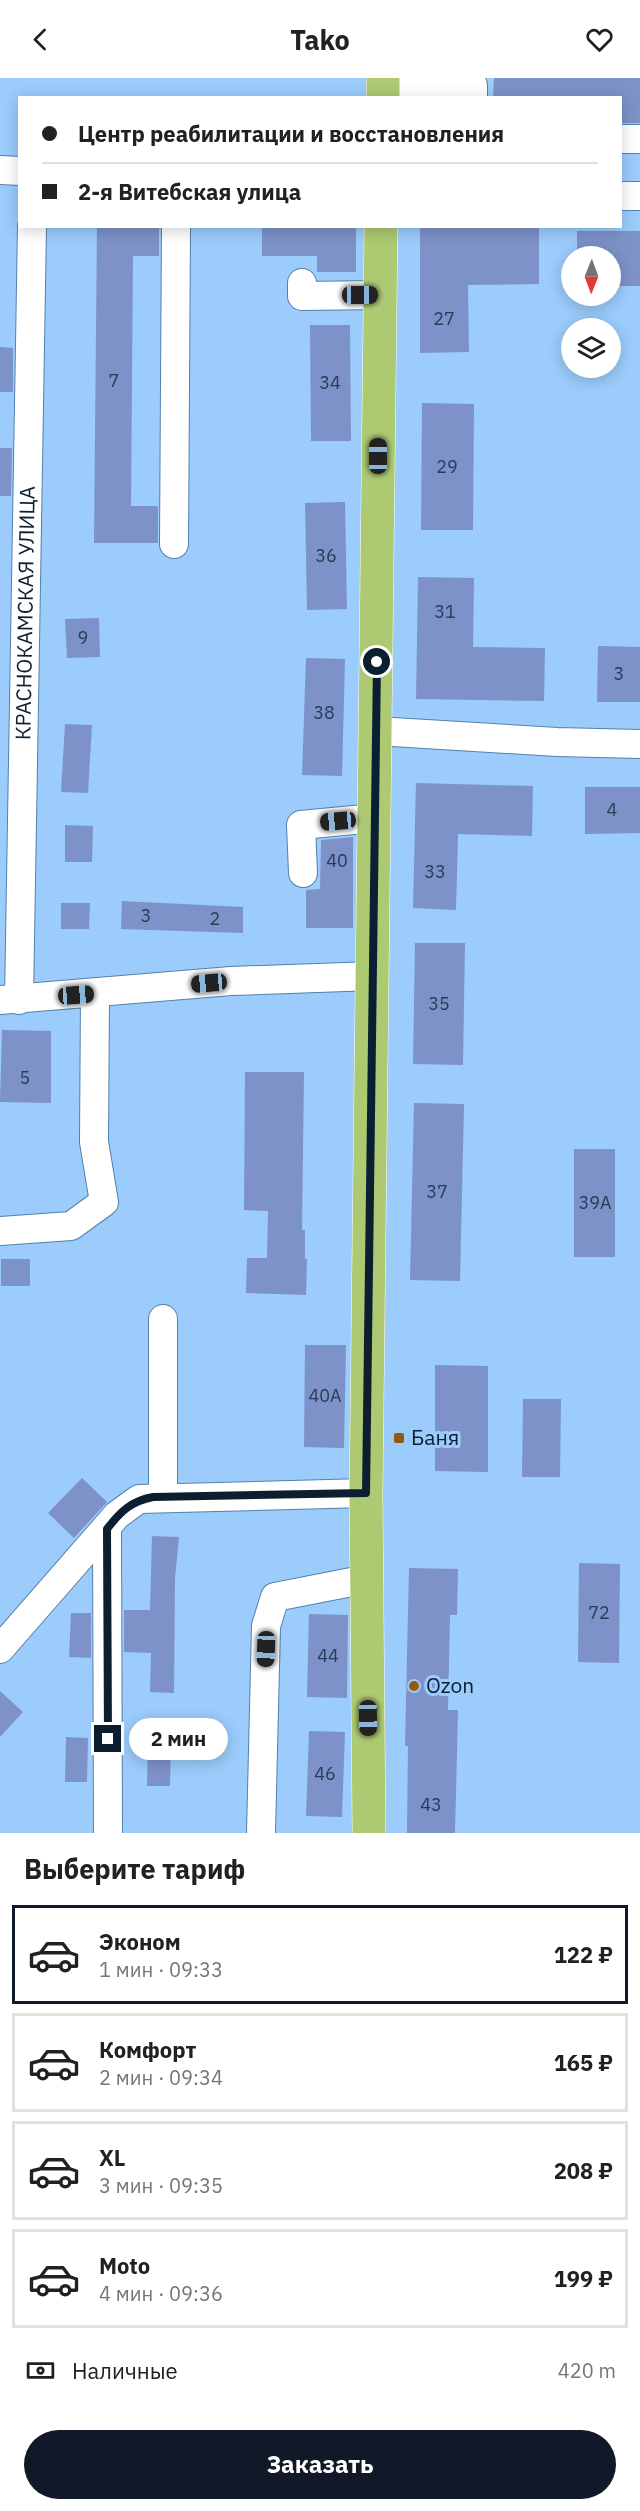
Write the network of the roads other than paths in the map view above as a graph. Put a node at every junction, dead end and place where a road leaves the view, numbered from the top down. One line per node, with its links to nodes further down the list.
1 (383, 87): 2 (street)
2 (473, 96)
3 (622, 139): 4 (street)
4 (640, 139)
5 (0, 170): 6 (street)
6 (18, 171)
7 (622, 196): 8 (street)
8 (640, 196)
9 (32, 228): 21 (street, КРАСНОКАМСКАЯ УЛИЦА)
10 (176, 228): 14 (street)
11 (381, 228): 13 (main road)
12 (302, 283): 13 (street)
13 (379, 295): 15 (main road)
14 (174, 544)
15 (376, 731): 16 (street); 17 (main road)
16 (640, 744)
17 (375, 818): 18 (street); 19 (main road)
18 (303, 873)
19 (374, 976): 20 (street); 24 (main road)
20 (95, 994): 21 (street); 22 (street)
21 (9, 1000)
22 (0, 1231)
23 (163, 1319): 25 (street)
24 (366, 1493): 25 (street); 27 (main road)
25 (163, 1497): 26 (street)
26 (107, 1529): 28 (street); 29 (street)
27 (367, 1579): 30 (street); 31 (main road)
28 (0, 1649)
29 (108, 1833)
30 (261, 1833)
31 (369, 1833)

